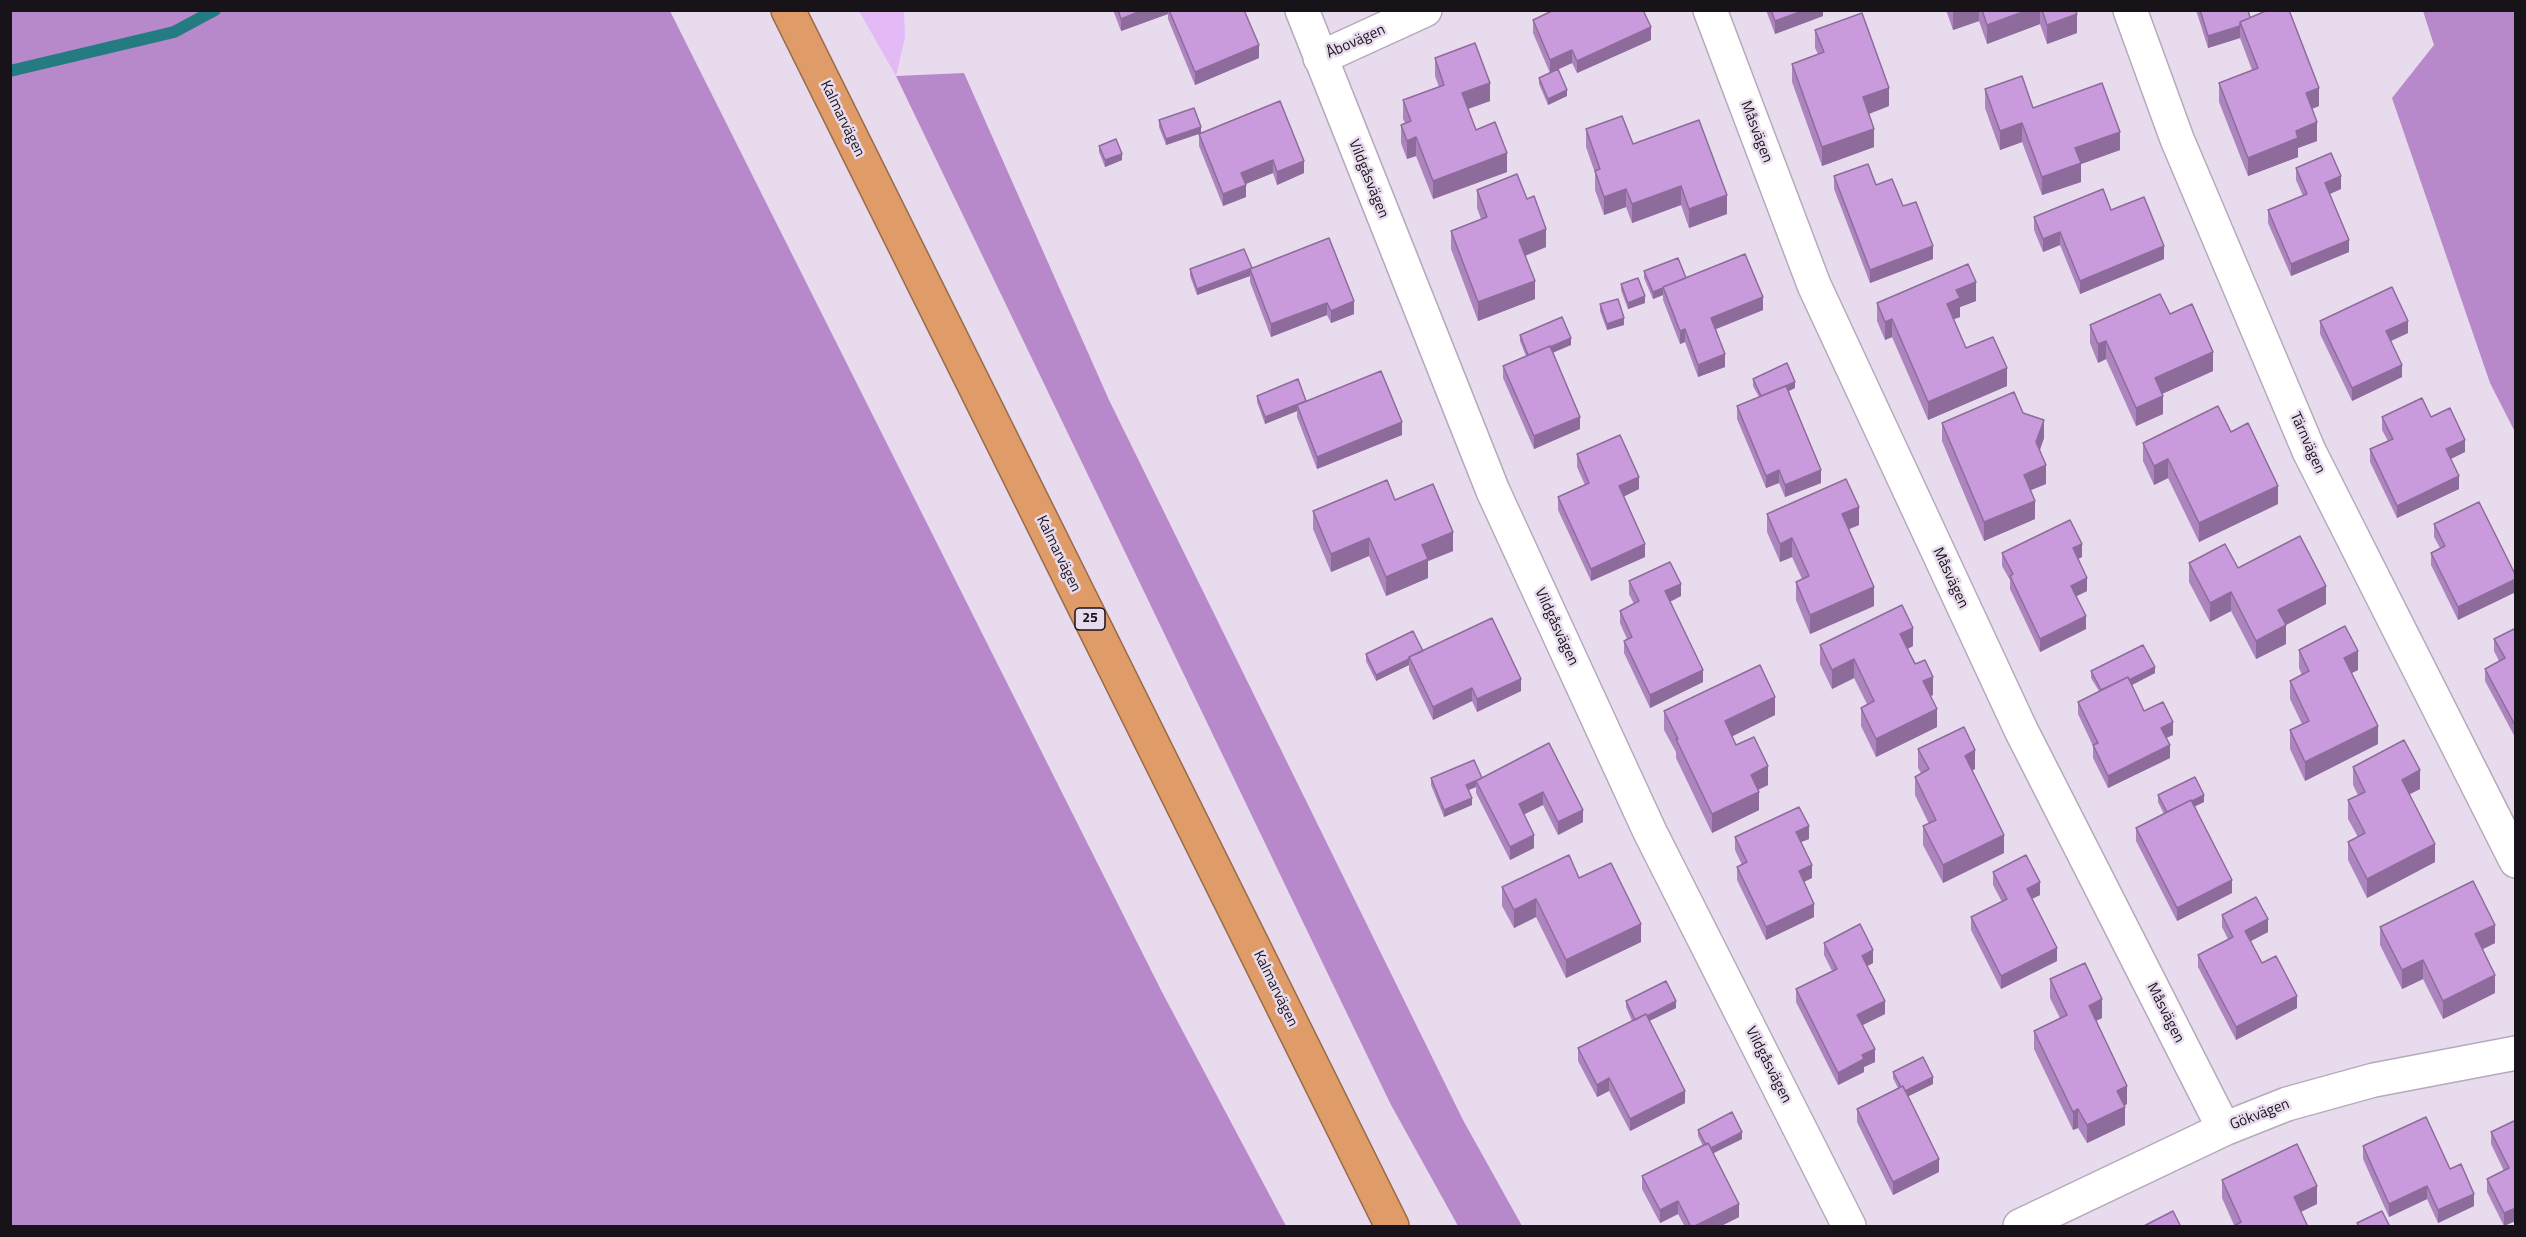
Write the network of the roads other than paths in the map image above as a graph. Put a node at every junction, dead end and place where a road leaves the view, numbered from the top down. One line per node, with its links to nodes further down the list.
1 (788, 10): 10 (highway, Kalmarvägen / 25)
2 (1302, 10): 6 (street, Vildgåsvägen)
3 (1425, 10): 6 (street, Åbovägen)
4 (1710, 10): 9 (street, Måsvägen)
5 (2130, 10): 7 (street, Tärnvägen)
6 (1320, 58): 11 (street, Vildgåsvägen)
7 (2516, 861)
8 (2516, 1053): 9 (street, Gökvägen)
9 (2224, 1129): 12 (street, Gökvägen)
10 (1392, 1227)
11 (1849, 1227)
12 (2020, 1227)

